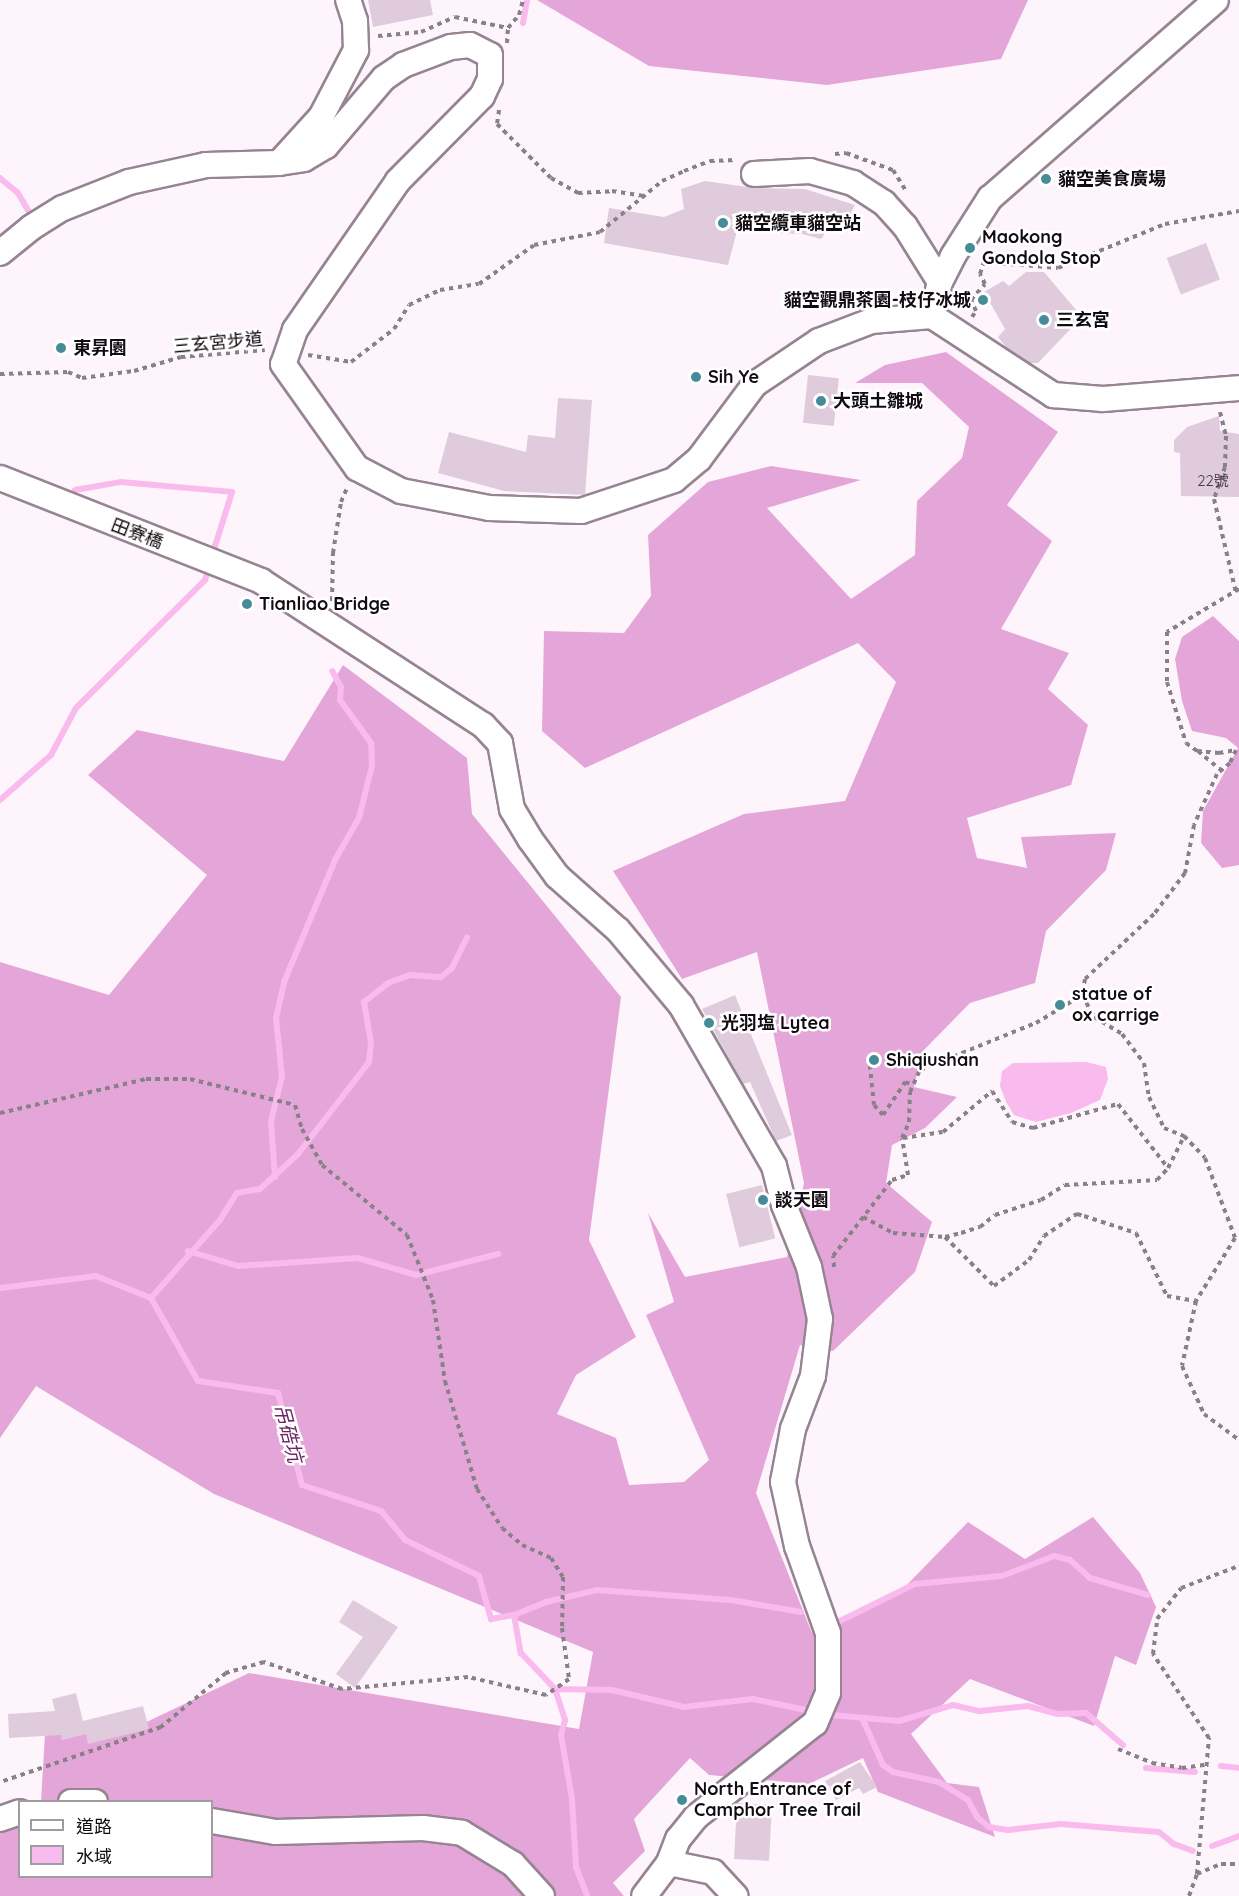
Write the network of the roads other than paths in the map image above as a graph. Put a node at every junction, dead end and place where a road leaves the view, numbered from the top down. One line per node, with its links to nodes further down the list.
1 (348, 0): 3 (street)
2 (1216, 0): 6 (street)
3 (279, 163): 5 (street); 7 (street)
4 (748, 167): 6 (street)
5 (0, 252)
6 (940, 282): 7 (street)
7 (932, 316): 8 (street)
8 (1239, 388)
9 (7, 482): 13 (street, 田寮橋)
10 (18, 1813): 11 (street)
11 (0, 1819)
12 (213, 1821): 14 (street)
13 (669, 1863): 15 (street, 田寮橋); 16 (street)
14 (542, 1896)
15 (644, 1896)
16 (735, 1896)

